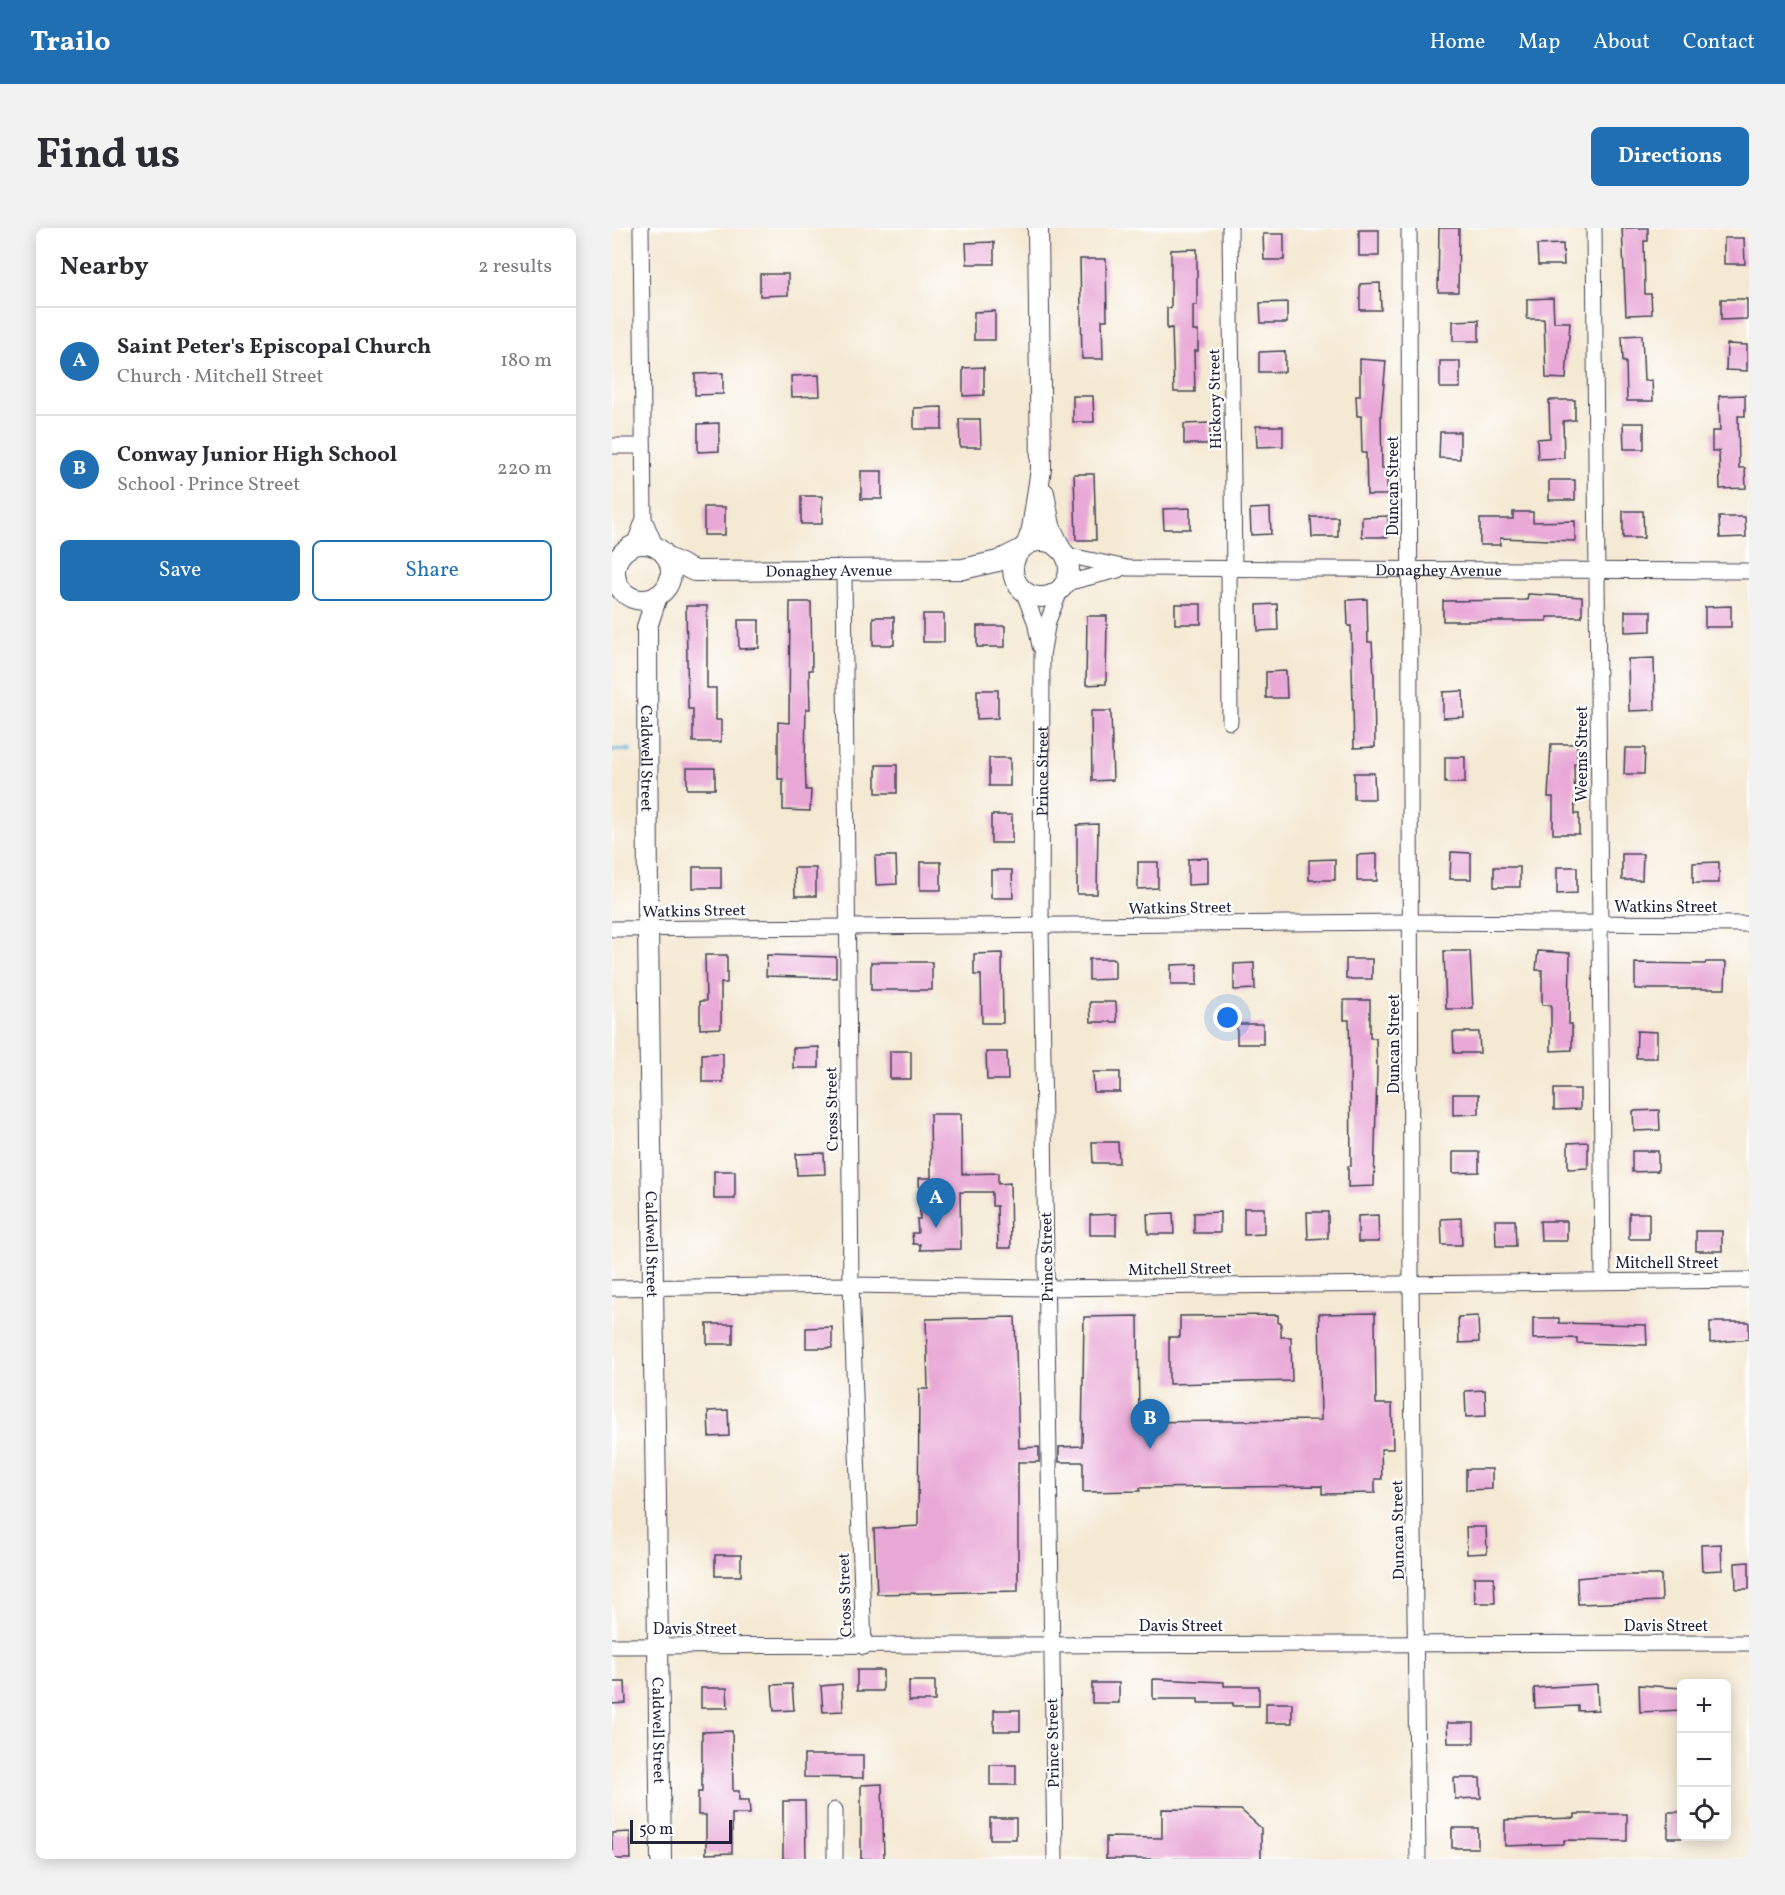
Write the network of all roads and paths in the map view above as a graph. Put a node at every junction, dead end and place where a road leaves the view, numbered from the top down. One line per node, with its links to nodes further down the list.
1 (641, 228): 7 (street)
2 (1038, 228): 8 (main road)
3 (1230, 228): 17 (street, Hickory Street)
4 (1409, 228): 18 (street, Duncan Street)
5 (1594, 228): 22 (street, Weems Street)
6 (612, 446): 7 (street)
7 (643, 446): 9 (street)
8 (1041, 469): 11 (main road); 13 (main road)
9 (644, 519): 10 (street); 12 (street)
10 (634, 545): 12 (main road); 14 (main road)
11 (1023, 547): 13 (main road); 16 (main road, Donaghey Avenue); 25 (main road)
12 (661, 551): 20 (main road, Donaghey Avenue); 26 (main road)
13 (1063, 551): 15 (street, Donaghey Avenue); 24 (main road)
14 (614, 562): 23 (main road)
15 (1127, 568): 17 (street, Donaghey Avenue); 24 (street, Donaghey Avenue)
16 (963, 569): 21 (main road, Donaghey Avenue); 25 (main road, Donaghey Avenue)
17 (1232, 569): 18 (street, Donaghey Avenue); 30 (street, Hickory Street)
18 (1411, 570): 22 (street, Donaghey Avenue); 31 (street, Duncan Street)
19 (1749, 570): 22 (street, Donaghey Avenue)
20 (694, 571): 21 (main road, Donaghey Avenue); 26 (main road, Donaghey Avenue)
21 (844, 571): 34 (street, Cross Street)
22 (1598, 571): 32 (street, Weems Street)
23 (614, 581): 27 (main road)
24 (1063, 587): 25 (main road); 29 (street, Prince Street)
25 (1020, 588): 29 (street, Prince Street)
26 (662, 591): 27 (main road); 28 (main road, Caldwell Street)
27 (634, 599): 28 (main road, Caldwell Street)
28 (647, 627): 37 (main road, Caldwell Street)
29 (1042, 655): 35 (street, Prince Street)
30 (1230, 722)
31 (1411, 922): 32 (street, Watkins Street); 35 (street, Watkins Street); 40 (street, Duncan Street)
32 (1599, 924): 33 (street, Watkins Street); 38 (street, Weems Street)
33 (1749, 924)
34 (848, 926): 35 (street, Watkins Street); 37 (street, Watkins Street); 41 (street, Cross Street)
35 (1041, 927): 44 (street, Prince Street)
36 (612, 929): 37 (street, Watkins Street)
37 (648, 929): 42 (main road, Caldwell Street)
38 (1603, 1280): 39 (street, Mitchell Street); 40 (street, Mitchell Street)
39 (1749, 1280)
40 (1411, 1282): 44 (street, Mitchell Street); 47 (street, Duncan Street)
41 (851, 1285): 42 (street, Mitchell Street); 44 (street, Mitchell Street); 50 (street, Cross Street)
42 (653, 1287): 43 (street, Mitchell Street); 49 (main road, Caldwell Street)
43 (612, 1288)
44 (1046, 1288): 45 (street, Prince Street)
45 (1050, 1643): 47 (street, Davis Street); 50 (street, Davis Street); 54 (street, Prince Street)
46 (1749, 1643): 47 (street, Davis Street)
47 (1417, 1644): 55 (street, Duncan Street)
48 (612, 1646): 49 (street, Davis Street)
49 (659, 1646): 50 (street, Davis Street); 52 (main road, Caldwell Street)
50 (864, 1647)
51 (835, 1810): 53 (street)
52 (661, 1859)
53 (835, 1859)
54 (1055, 1859)
55 (1418, 1859)

